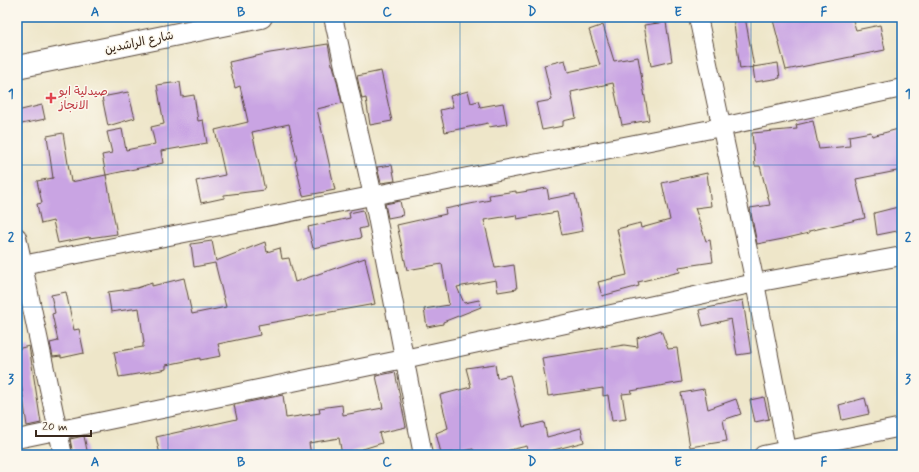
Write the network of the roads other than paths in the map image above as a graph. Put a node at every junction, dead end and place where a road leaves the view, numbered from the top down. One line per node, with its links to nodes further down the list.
1 (259, 17): 4 (street, شارع الراشدين)
2 (333, 17): 7 (street)
3 (698, 17): 6 (street)
4 (17, 67)
5 (902, 88): 6 (street)
6 (721, 126): 7 (street); 11 (street)
7 (373, 196): 10 (street); 12 (street)
8 (17, 236): 10 (street)
9 (902, 256): 11 (street)
10 (20, 266): 14 (street)
11 (754, 283): 12 (street); 16 (street)
12 (404, 359): 14 (street); 18 (street)
13 (902, 427): 16 (street)
14 (58, 431): 15 (street); 17 (street)
15 (17, 439)
16 (787, 453): 19 (street)
17 (63, 455)
18 (422, 455)
19 (764, 455)

